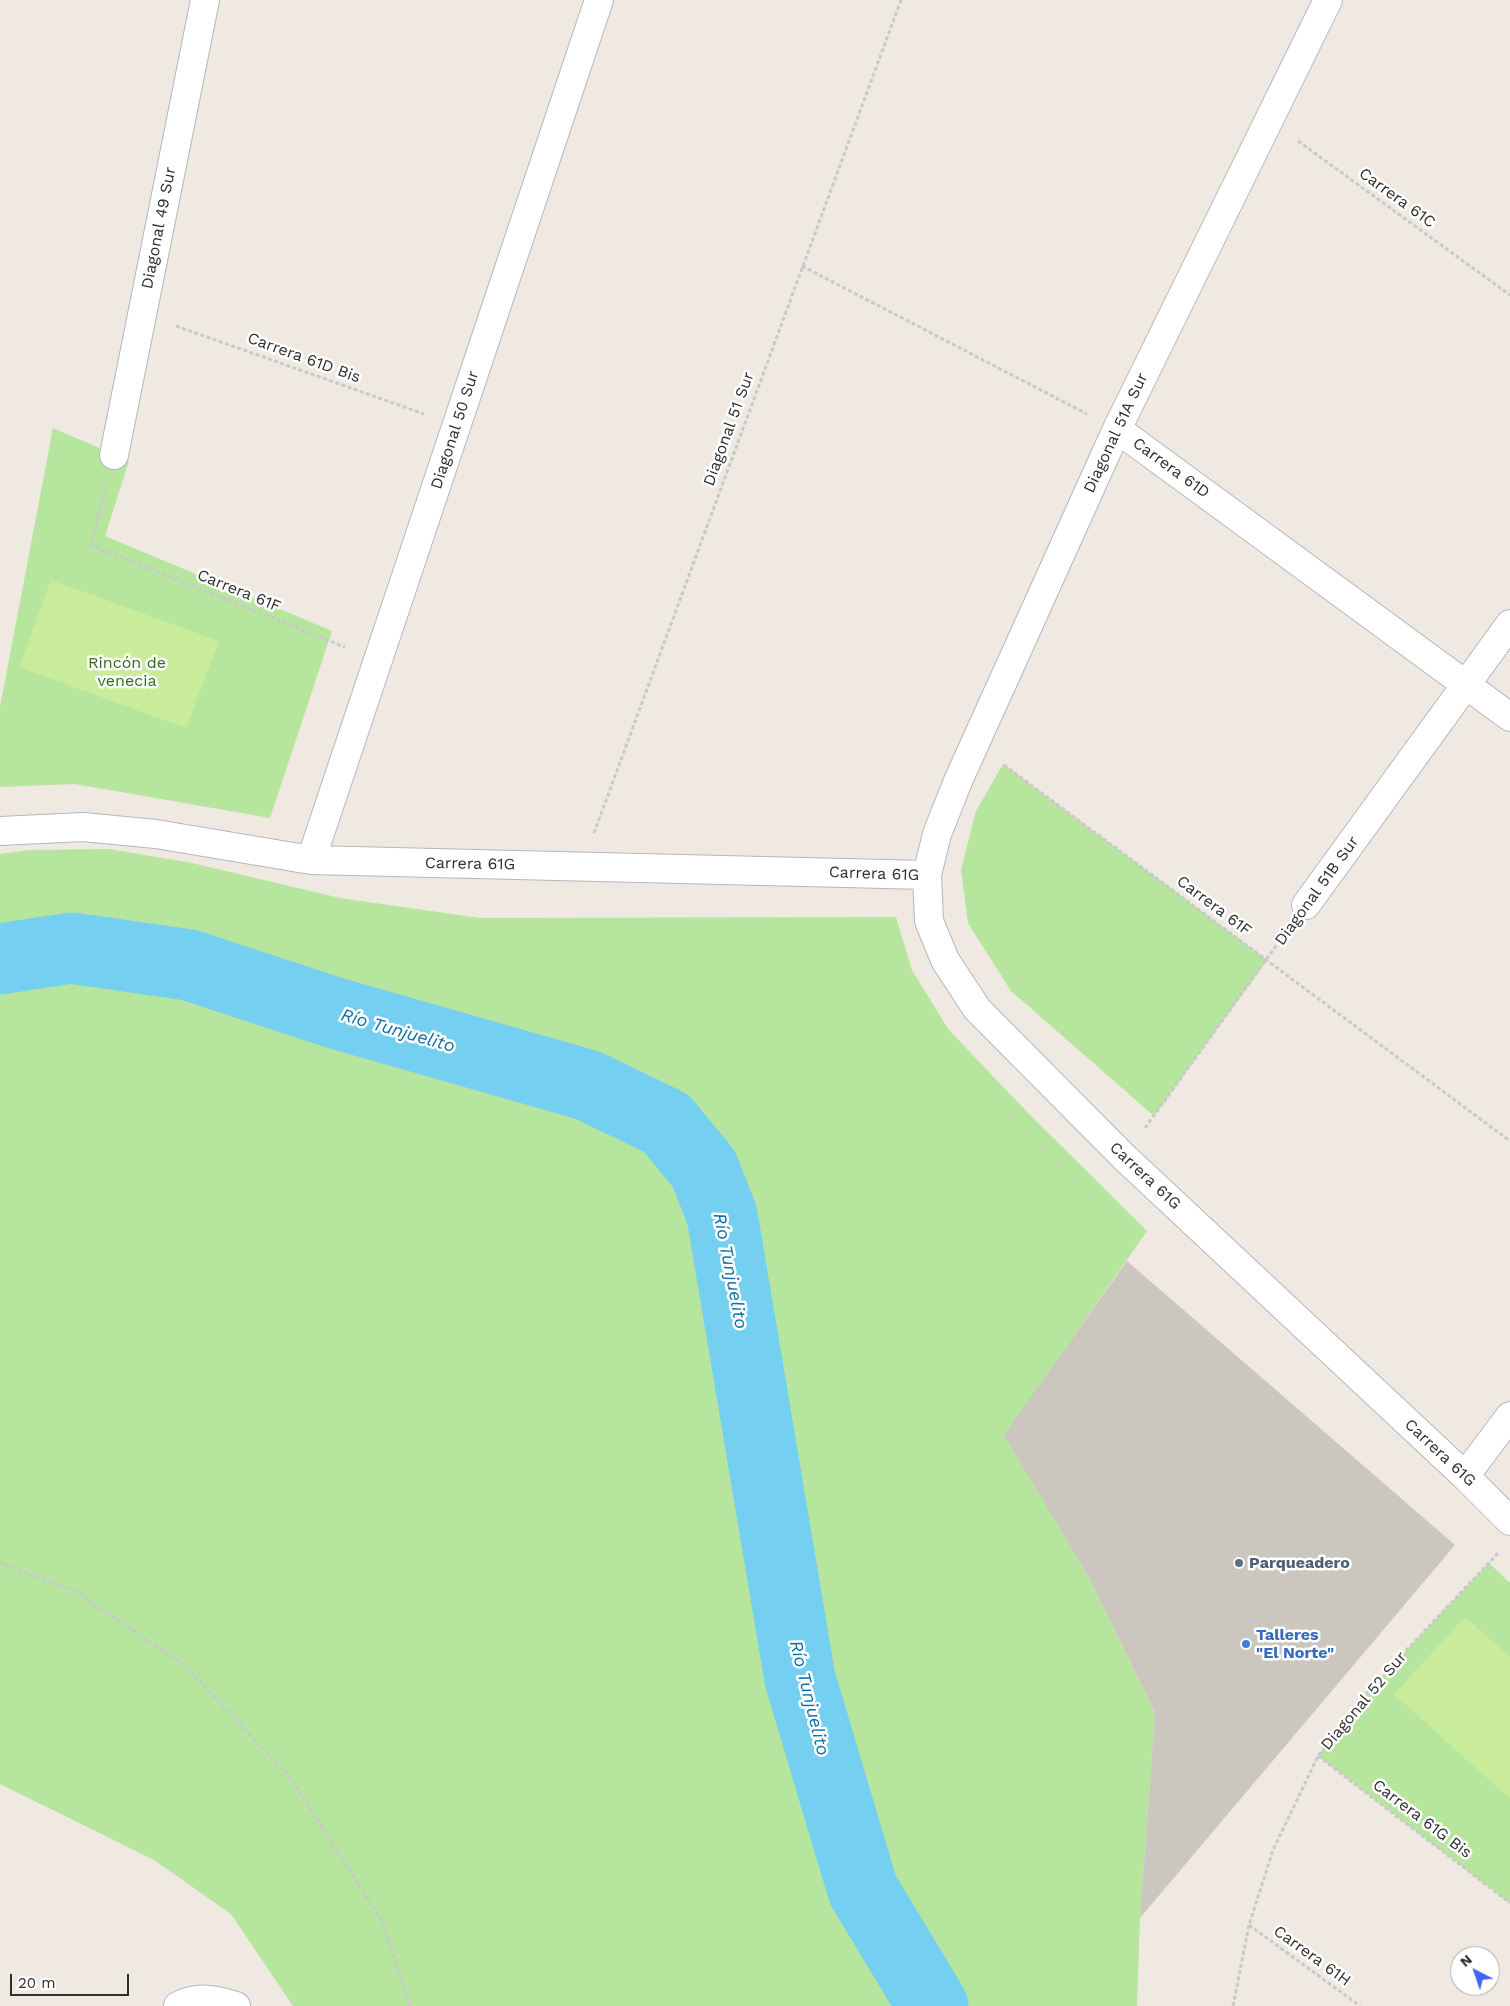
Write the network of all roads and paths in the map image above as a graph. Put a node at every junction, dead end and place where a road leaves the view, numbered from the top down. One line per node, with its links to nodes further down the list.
1 (204, 0): 8 (street, Diagonal 49 Sur)
2 (598, 0): 9 (street, Diagonal 50 Sur)
3 (901, 0): 6 (path, Diagonal 51 Sur)
4 (1328, 0): 5 (street, Diagonal 51A Sur)
5 (1269, 120): 7 (path, Carrera 61C); 10 (street, Diagonal 51A Sur)
6 (802, 266): 10 (path, Carrera 61D); 19 (path, Diagonal 51 Sur)
7 (1510, 296)
8 (142, 314): 9 (path, Carrera 61D Bis); 11 (street, Diagonal 49 Sur)
9 (457, 425): 13 (street, Diagonal 50 Sur)
10 (1117, 429): 14 (street, Carrera 61D); 16 (street, Diagonal 51A Sur)
11 (114, 455): 13 (path, Carrera 61F)
12 (1510, 624): 14 (street, Diagonal 51B Sur)
13 (378, 660): 18 (street, Diagonal 50 Sur)
14 (1466, 685): 15 (street, Carrera 61D); 21 (street, Diagonal 51B Sur)
15 (1510, 718)
16 (975, 743): 20 (street, Diagonal 51A Sur); 22 (path, Carrera 61F)
17 (0, 831): 18 (street, Carrera 61G)
18 (311, 860): 19 (street, Carrera 61G)
19 (582, 867): 20 (street, Carrera 61G)
20 (926, 875): 24 (street, Carrera 61G)
21 (1306, 905): 22 (path, Diagonal 51B Sur)
22 (1267, 960): 23 (path, Carrera 61F); 24 (path, Diagonal 51B Sur)
23 (1510, 1142)
24 (1124, 1157): 26 (street, Carrera 61G)
25 (1510, 1416): 26 (street)
26 (1465, 1476): 27 (street, Carrera 61G)
27 (1507, 1534): 29 (path, Diagonal 52 Sur)
28 (0, 1563): 34 (path)
29 (1318, 1756): 30 (path, Carrera 61G Bis); 31 (path, Diagonal 52 Sur)
30 (1510, 1903)
31 (1250, 1926): 35 (path, Diagonal 52 Sur); 36 (path, Carrera 61H)
32 (178, 2006): 33 (street)
33 (236, 2006)
34 (410, 2006)
35 (1233, 2006)
36 (1360, 2006)

